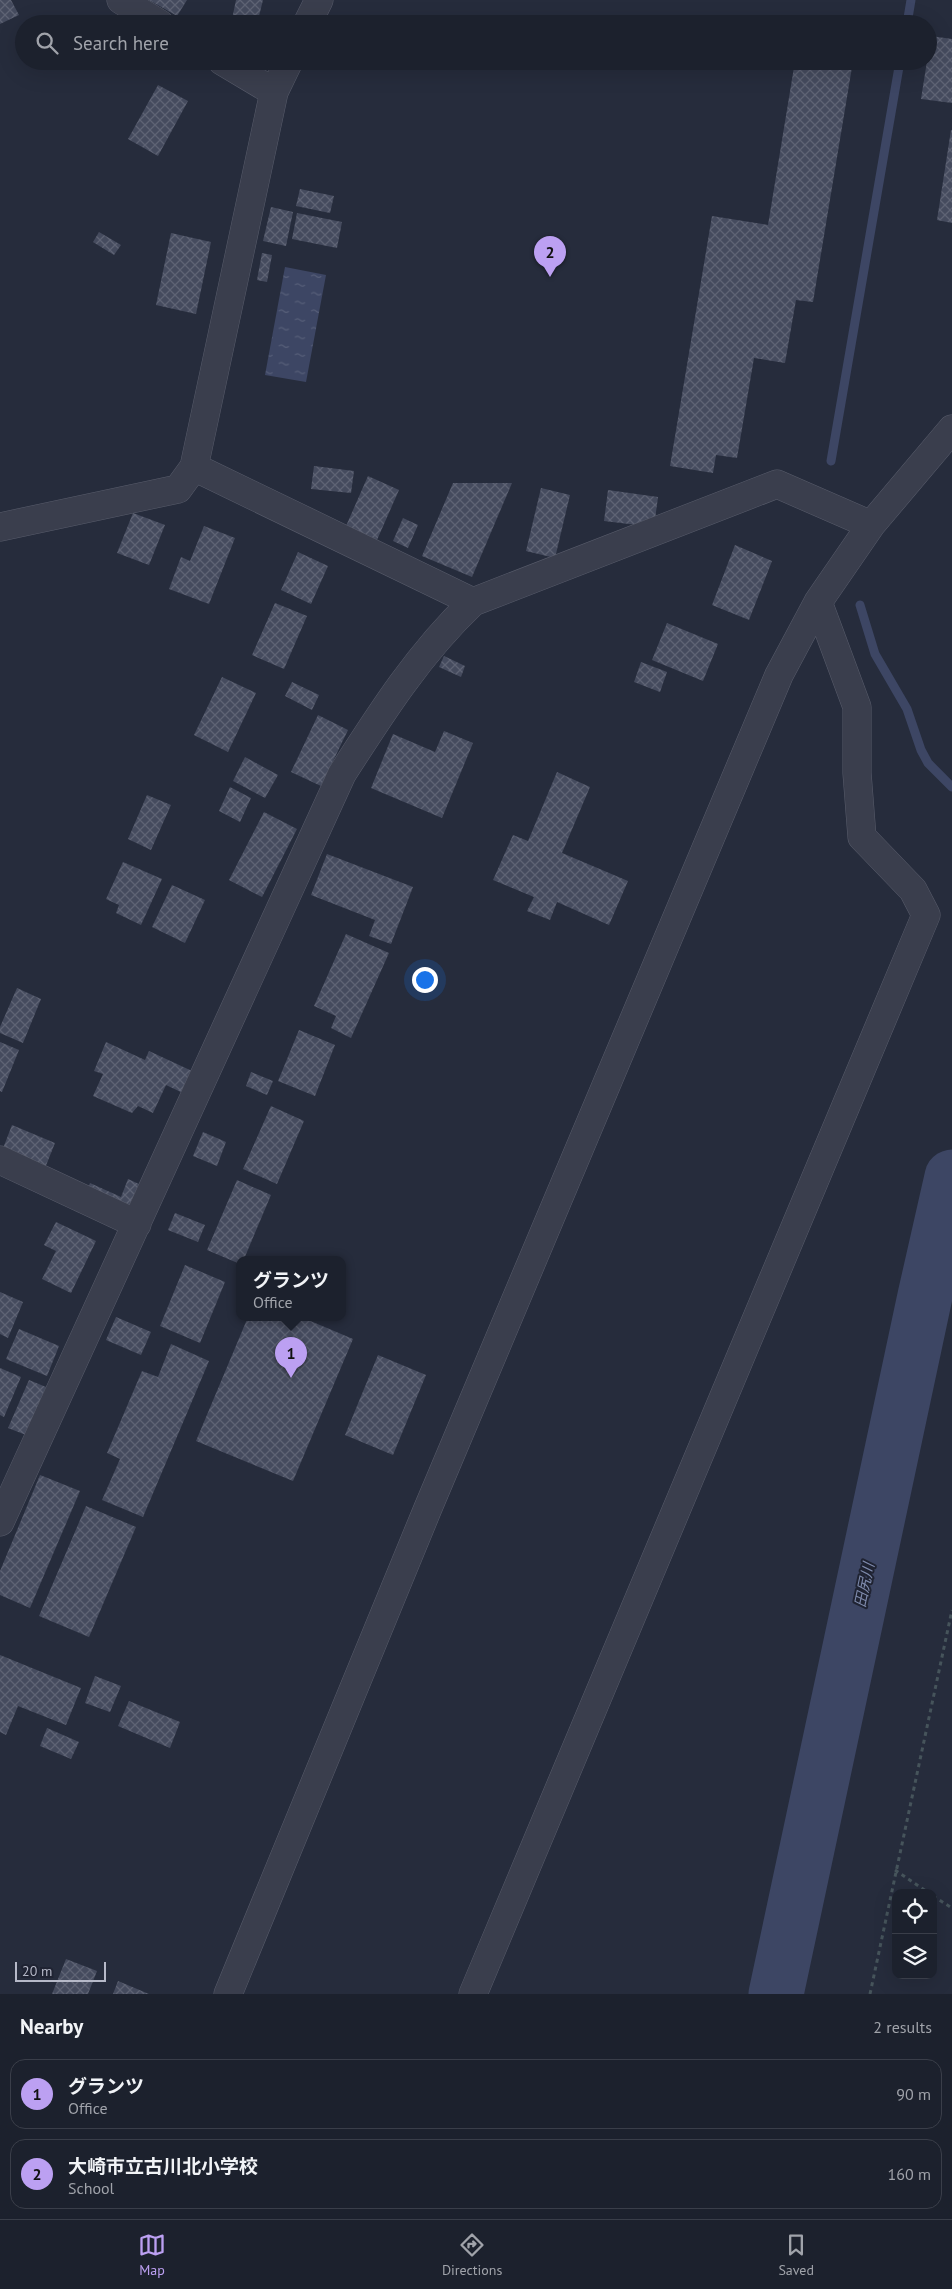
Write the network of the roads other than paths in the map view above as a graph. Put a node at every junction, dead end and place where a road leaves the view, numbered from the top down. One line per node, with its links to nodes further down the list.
1 (121, 0): 3 (street)
2 (319, 0): 4 (street)
3 (145, 15)
4 (312, 15)
5 (237, 70): 7 (street)
6 (285, 70): 7 (street)
7 (274, 92): 9 (street)
8 (952, 430): 10 (street)
9 (194, 467): 11 (street); 12 (street)
10 (870, 525): 12 (street); 13 (street)
11 (0, 526)
12 (473, 602): 15 (street)
13 (818, 602): 17 (street); 18 (street)
14 (0, 1160): 15 (street)
15 (137, 1224): 16 (street)
16 (0, 1522)
17 (228, 1994)
18 (473, 1994)

